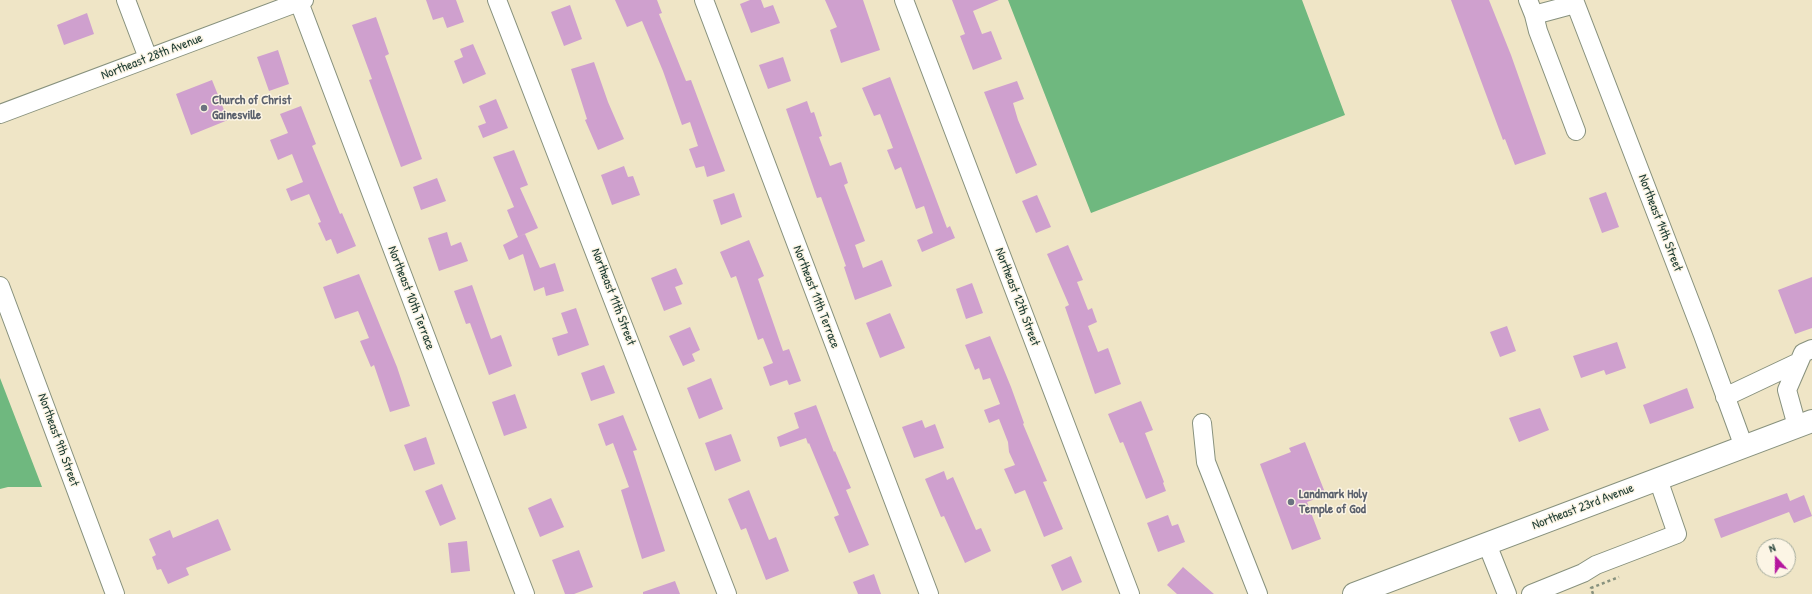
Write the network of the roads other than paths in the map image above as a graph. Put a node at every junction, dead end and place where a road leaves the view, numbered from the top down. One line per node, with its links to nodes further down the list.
1 (126, 0): 8 (street)
2 (497, 0): 23 (street, Northeast 11th Street)
3 (704, 0): 24 (street, Northeast 11th Terrace)
4 (904, 0): 25 (street, Northeast 12th Street)
5 (301, 1): 8 (street, Northeast 28th Avenue); 22 (street, Northeast 10th Terrace)
6 (1574, 2): 7 (street); 14 (street, Northeast 14th Street)
7 (1531, 7): 10 (street)
8 (148, 58): 9 (street, Northeast 28th Avenue)
9 (0, 114)
10 (1576, 131)
11 (0, 286): 21 (street, Northeast 9th Street)
12 (1812, 349): 13 (street)
13 (1799, 362): 14 (street); 16 (street)
14 (1726, 397): 17 (street, Northeast 14th Street)
15 (1202, 423): 26 (street)
16 (1804, 423): 17 (main road, Northeast 23rd Avenue)
17 (1744, 447): 18 (main road, Northeast 23rd Avenue)
18 (1658, 479): 19 (main road, Northeast 23rd Avenue); 28 (street)
19 (1487, 544): 20 (main road, Northeast 23rd Avenue); 27 (street)
20 (1367, 592)
21 (115, 594)
22 (525, 594)
23 (727, 594)
24 (929, 594)
25 (1130, 594)
26 (1258, 594)
27 (1507, 594)
28 (1531, 594)

